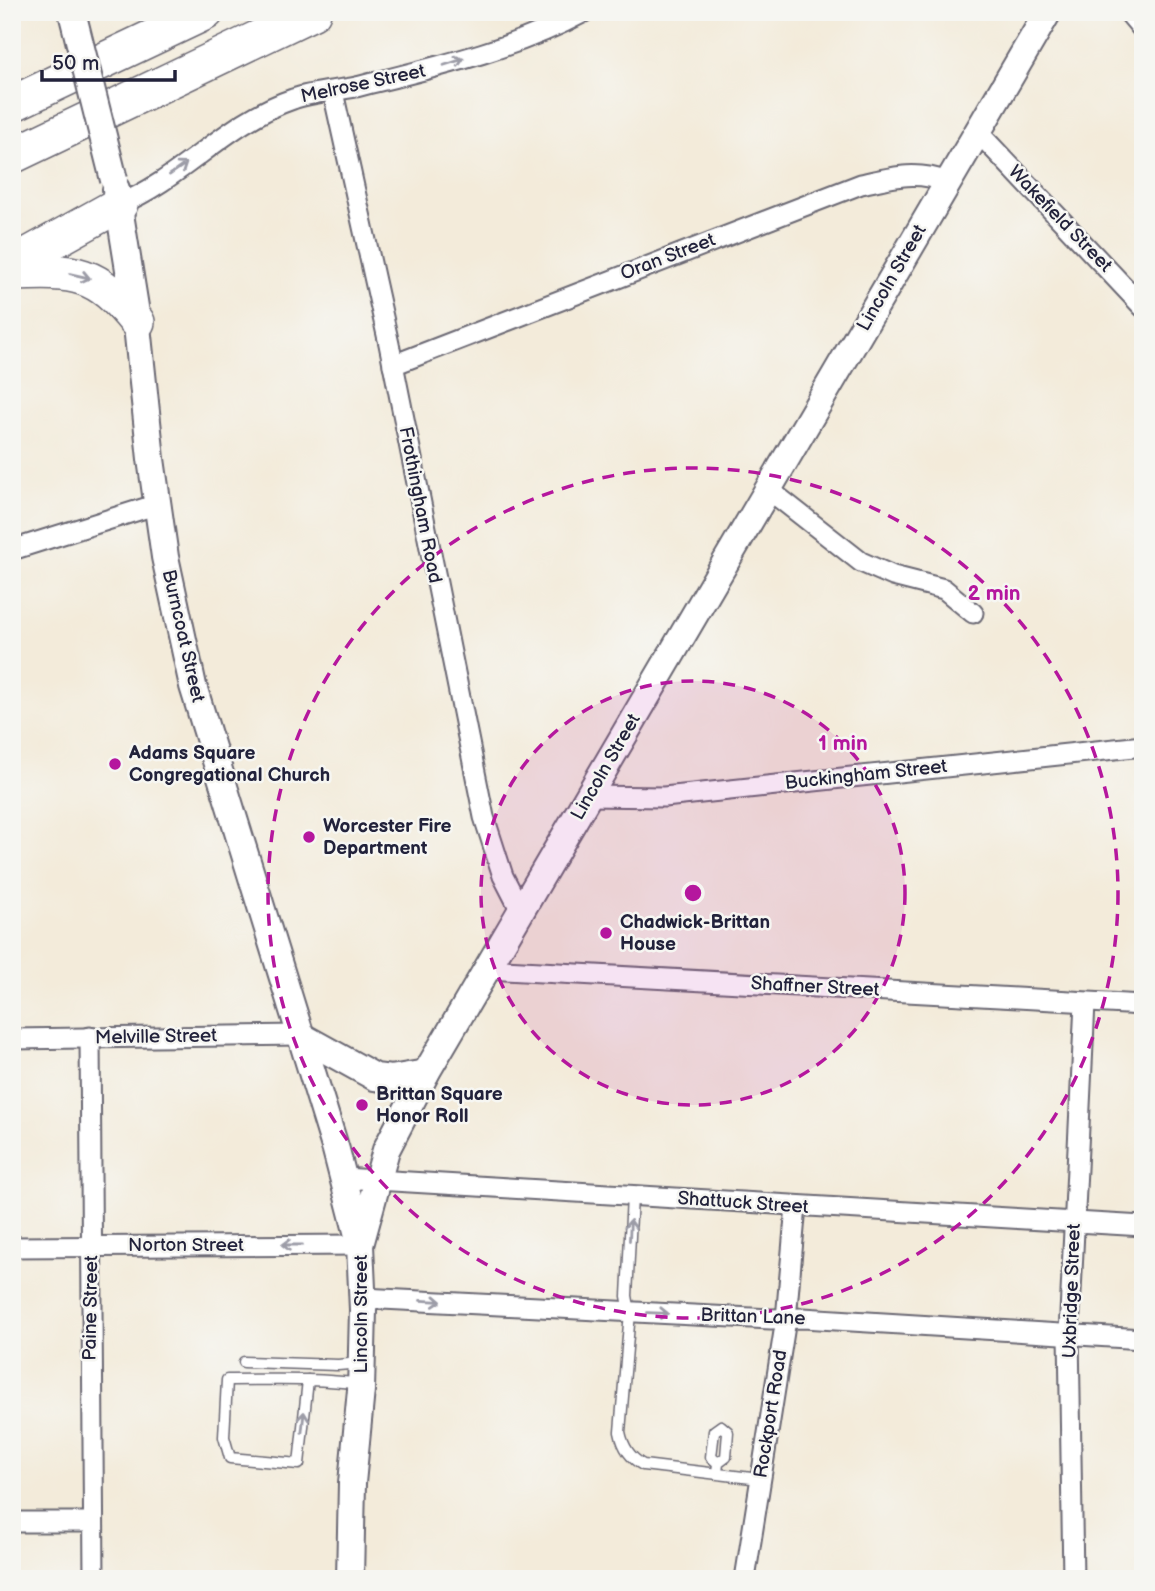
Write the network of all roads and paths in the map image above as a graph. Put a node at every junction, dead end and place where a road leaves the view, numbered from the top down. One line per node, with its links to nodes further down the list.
1 (72, 12): 15 (main road, Burncoat Street, bridge)
2 (206, 12): 9 (highway)
3 (313, 12): 10 (highway)
4 (584, 12): 8 (street, Melrose Street, one-way to 4)
5 (1048, 12): 11 (main road, Lincoln Street)
6 (1128, 12): 7 (street)
7 (1143, 30)
8 (333, 92): 15 (street, Melrose Street, one-way to 8); 20 (street, Frothingham Road)
9 (12, 104)
10 (76, 125): 12 (highway); 13 (highway)
11 (976, 131): 14 (main road, Lincoln Street); 18 (street, Wakefield Street)
12 (12, 156)
13 (12, 165)
14 (947, 182): 20 (street, Oran Street); 21 (main road, Lincoln Street)
15 (117, 192): 16 (highway); 19 (main road, Burncoat Street)
16 (12, 264)
17 (12, 273): 19 (highway, one-way to 19)
18 (1143, 307)
19 (137, 322): 22 (main road, Burncoat Street)
20 (393, 365): 27 (street, Frothingham Road)
21 (768, 489): 24 (street); 26 (main road, Lincoln Street)
22 (158, 505): 23 (street); 31 (main road, Burncoat Street)
23 (12, 550)
24 (973, 613)
25 (1143, 746): 26 (street, Buckingham Street)
26 (589, 796): 27 (main road, Lincoln Street)
27 (522, 913): 28 (main road, Lincoln Street)
28 (487, 969): 29 (street, Shaffner Street); 34 (main road, Lincoln Street)
29 (1085, 1003): 30 (street, Shaffner Street); 39 (street, Uxbridge Street)
30 (1143, 1005)
31 (299, 1035): 32 (street, Melville Street); 34 (main road); 35 (main road, Burncoat Street)
32 (90, 1037): 33 (street, Melville Street); 41 (street, Paine Street)
33 (12, 1039)
34 (426, 1073): 36 (main road, Lincoln Street)
35 (343, 1178): 36 (street, Shattuck Street); 42 (main road, Burncoat Street)
36 (376, 1178): 37 (street, Shattuck Street); 42 (main road, Lincoln Street)
37 (632, 1196): 38 (street, Shattuck Street); 45 (lane, one-way to 37)
38 (796, 1206): 39 (street, Shattuck Street); 46 (street, Rockport Road)
39 (1074, 1222): 40 (street, Shattuck Street); 47 (street, Uxbridge Street)
40 (1143, 1226)
41 (92, 1245): 42 (street, Norton Street, one-way to 41); 43 (street, Norton Street); 54 (street, Paine Street)
42 (360, 1245): 44 (main road, Lincoln Street)
43 (12, 1247)
44 (363, 1298): 45 (street, Brittan Lane, one-way to 45); 50 (main road, Lincoln Street)
45 (630, 1312): 46 (street, Brittan Lane, one-way to 46); 52 (lane)
46 (786, 1319): 47 (street, Brittan Lane); 52 (street, Rockport Road)
47 (1069, 1334): 48 (street, Brittan Lane); 58 (street, Uxbridge Street)
48 (1143, 1339)
49 (244, 1362): 50 (lane)
50 (361, 1373): 51 (lane); 56 (main road, Lincoln Street)
51 (308, 1380): 51 (lane, one-way to 51)
52 (760, 1479): 57 (street, Rockport Road)
53 (12, 1522): 54 (street)
54 (93, 1522): 55 (street, Paine Street)
55 (94, 1579)
56 (350, 1579)
57 (745, 1579)
58 (1073, 1579)

